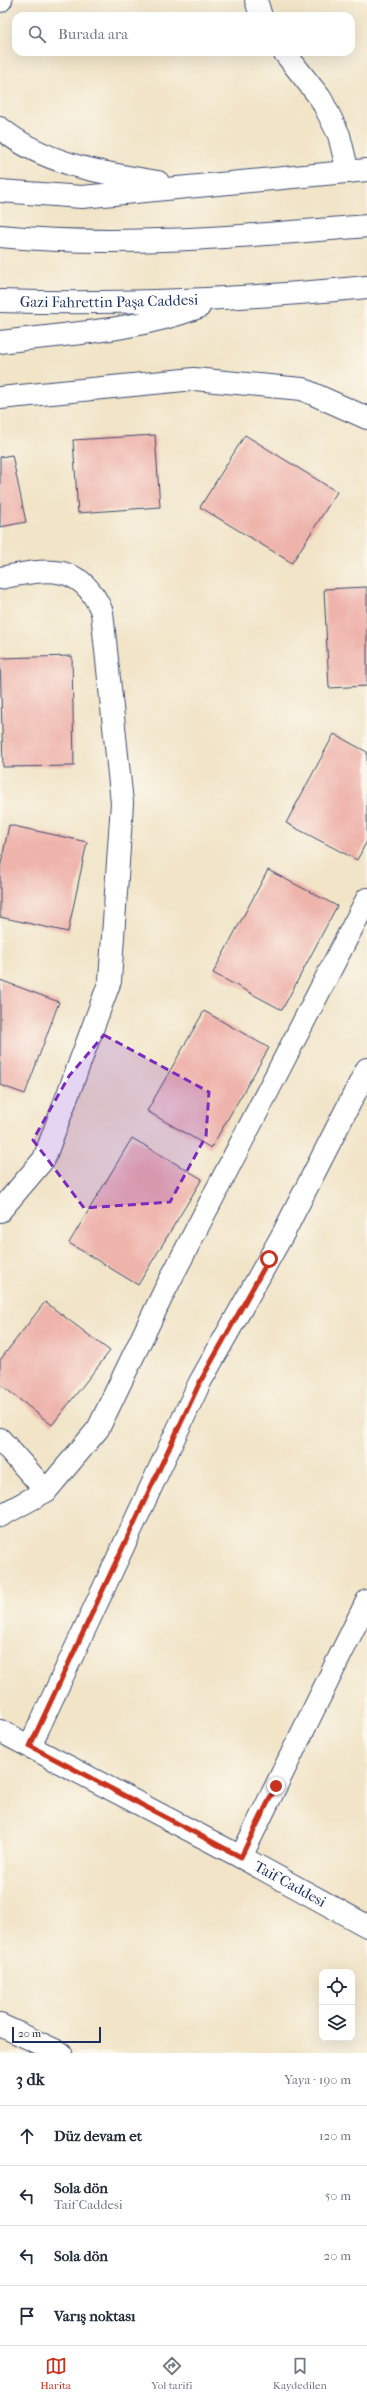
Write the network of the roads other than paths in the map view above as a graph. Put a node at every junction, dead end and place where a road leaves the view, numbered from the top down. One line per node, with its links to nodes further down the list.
1 (256, 0): 2 (main road)
2 (260, 12)
3 (287, 56): 5 (main road)
4 (0, 128): 6 (main road)
5 (357, 171): 6 (main road)
6 (183, 187): 7 (main road)
7 (0, 191)
8 (367, 226): 9 (main road)
9 (0, 236)
10 (363, 288): 11 (main road)
11 (219, 300): 12 (main road, Gazi Fahrettin Paşa Caddesi); 13 (main road)
12 (0, 301)
13 (0, 342)
14 (0, 398): 15 (main road)
15 (367, 418)
16 (0, 578): 20 (main road)
17 (367, 899): 22 (main road)
18 (367, 1069): 19 (main road)
19 (362, 1094): 26 (main road)
20 (0, 1212)
21 (0, 1440): 22 (main road)
22 (46, 1491): 23 (main road)
23 (0, 1516)
24 (367, 1600): 27 (main road)
25 (1, 1733): 26 (main road, Taif Caddesi)
26 (30, 1746): 27 (main road, Taif Caddesi)
27 (241, 1857): 28 (main road, Taif Caddesi)
28 (367, 1926)
29 (0, 2025): 30 (main road)
30 (61, 2053)

